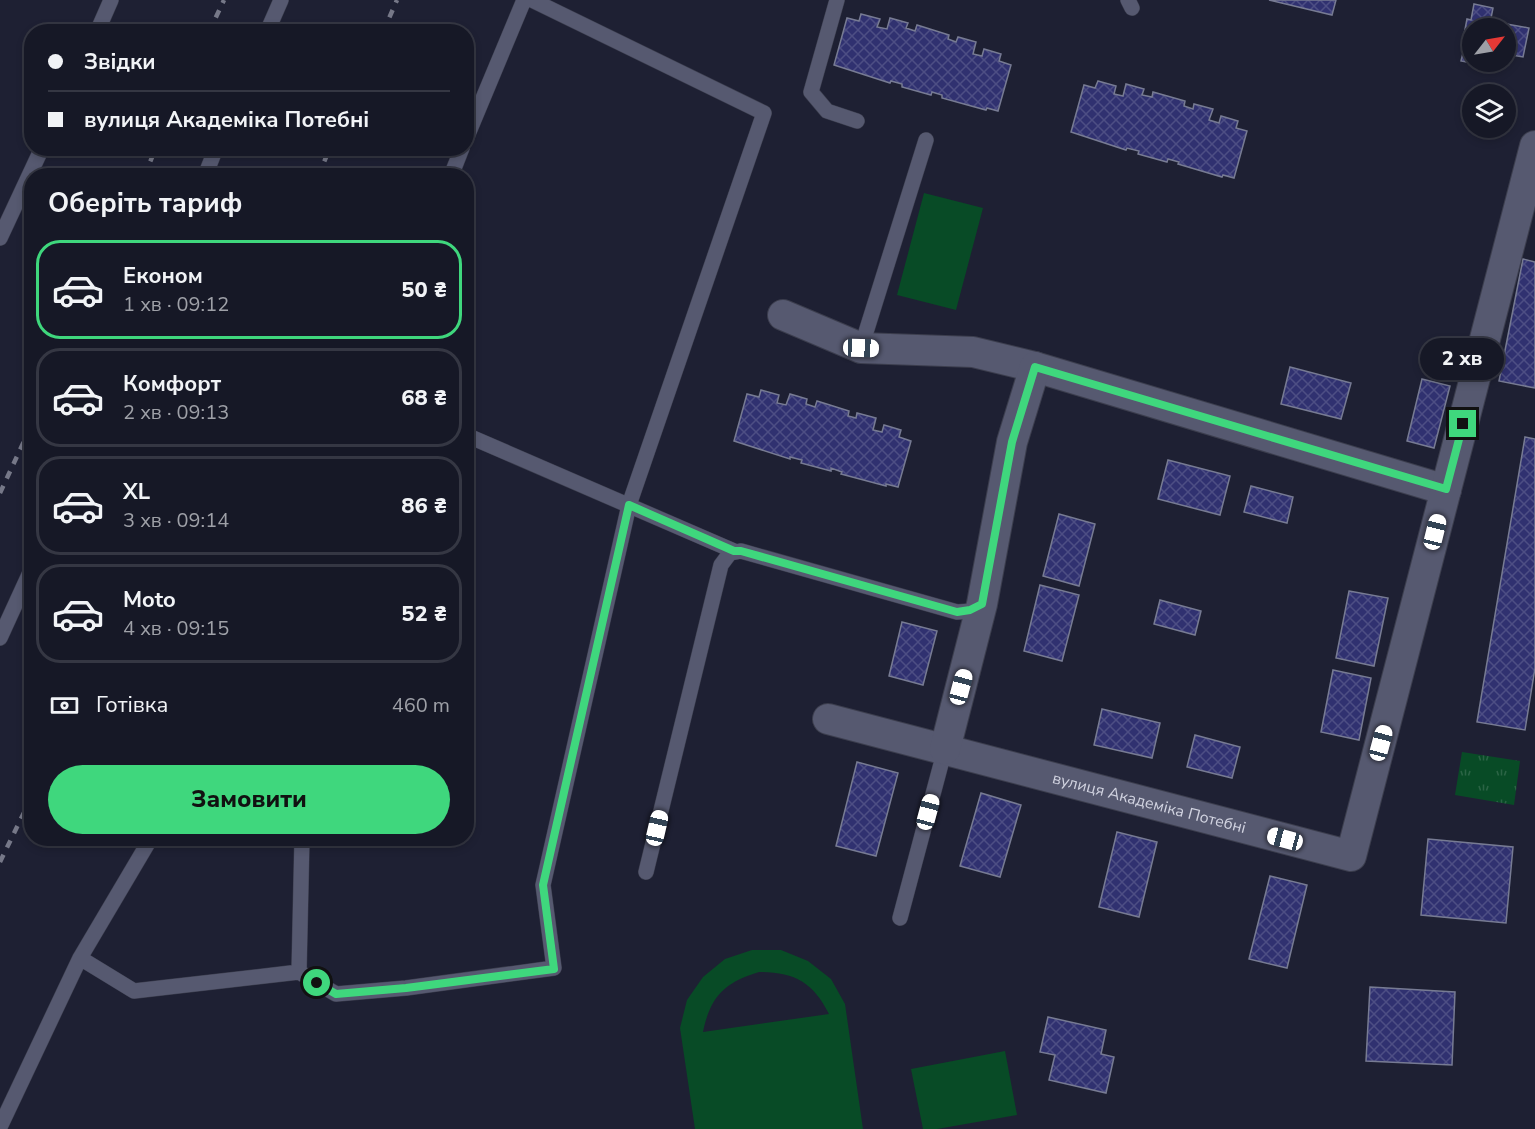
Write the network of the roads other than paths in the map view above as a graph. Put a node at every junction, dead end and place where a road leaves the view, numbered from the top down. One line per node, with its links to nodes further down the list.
1 (111, 0): 6 (lane)
2 (281, 0): 7 (lane)
3 (524, 0): 8 (lane)
4 (532, 0): 19 (lane)
5 (837, 0): 9 (lane)
6 (100, 24)
7 (270, 24)
8 (474, 120)
9 (857, 122)
10 (926, 140): 15 (lane)
11 (1535, 146): 18 (street, вулиця Академіка Потебні)
12 (24, 187): 13 (lane)
13 (0, 238)
14 (783, 315): 15 (street)
15 (861, 348): 16 (street)
16 (1035, 367): 18 (street); 22 (street)
17 (474, 438): 19 (lane)
18 (1446, 489): 25 (street, вулиця Академіка Потебні)
19 (629, 505): 20 (lane); 31 (lane)
20 (734, 551): 22 (lane); 28 (lane)
21 (24, 586): 23 (lane)
22 (982, 604): 25 (street)
23 (0, 638)
24 (828, 719): 25 (street, вулиця Академіка Потебні)
25 (945, 749): 29 (lane)
26 (146, 846): 30 (lane)
27 (303, 846): 31 (lane)
28 (646, 872)
29 (900, 918)
30 (80, 958): 31 (lane); 32 (lane)
31 (299, 972)
32 (7, 1095): 33 (lane)
33 (0, 1127)

